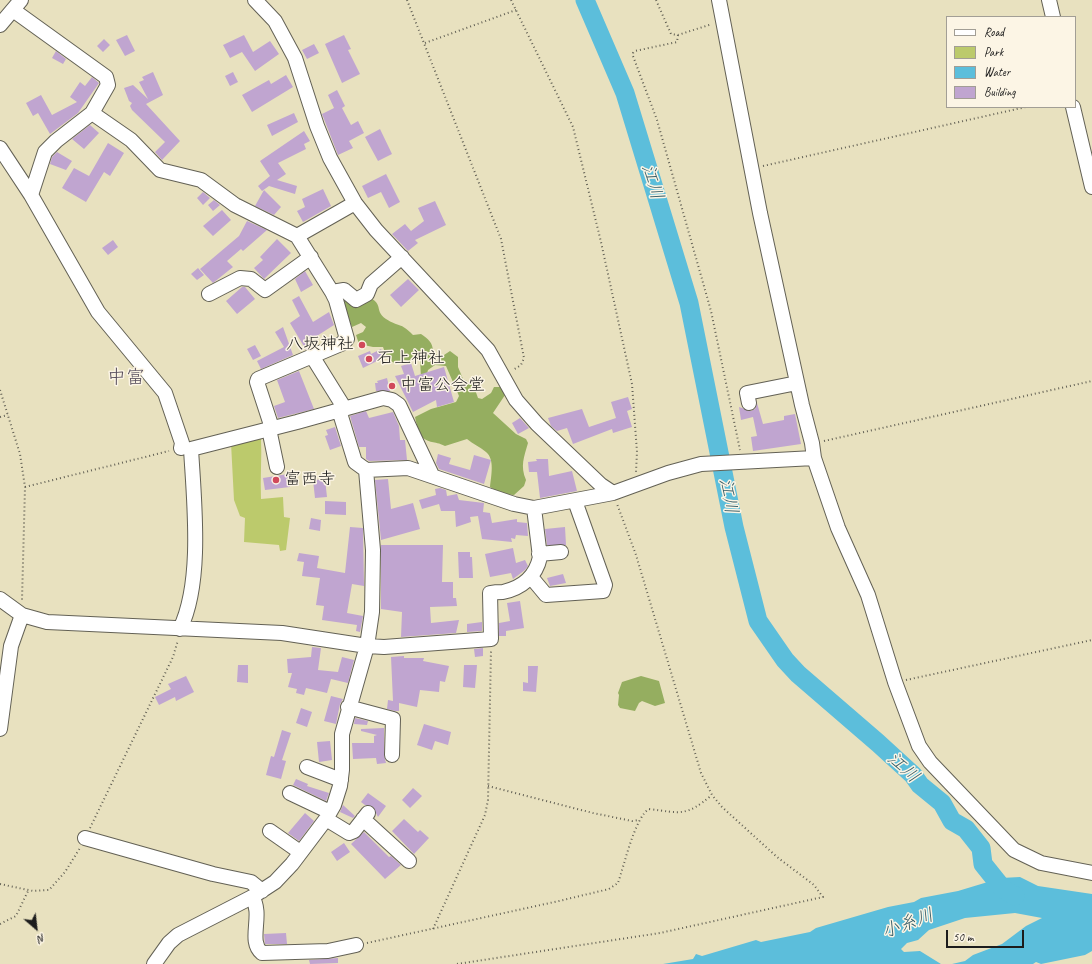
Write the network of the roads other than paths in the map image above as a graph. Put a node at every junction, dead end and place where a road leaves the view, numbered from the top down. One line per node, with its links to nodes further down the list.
1 (255, 0): 12 (street)
2 (719, 0): 19 (street)
3 (1049, 0): 5 (street)
4 (17, 5): 6 (street); 8 (street)
5 (1053, 16)
6 (0, 25)
7 (1073, 108): 10 (street)
8 (92, 113): 11 (street); 13 (street)
9 (0, 148): 11 (street)
10 (1092, 187)
11 (31, 195): 23 (street)
12 (355, 203): 13 (street); 14 (street)
13 (297, 236): 15 (street)
14 (402, 257): 16 (street); 28 (street)
15 (310, 258): 16 (street); 17 (street)
16 (332, 292): 18 (street)
17 (209, 294)
18 (312, 356): 21 (street); 22 (street)
19 (797, 383): 20 (street); 24 (street)
20 (749, 403)
21 (342, 410): 22 (street); 26 (street); 27 (street)
22 (271, 429): 23 (street); 25 (street)
23 (186, 448): 36 (street)
24 (814, 458): 28 (street); 49 (street)
25 (277, 467)
26 (366, 470): 27 (street); 37 (street)
27 (432, 475): 30 (street)
28 (613, 493): 29 (street)
29 (575, 501): 30 (street); 33 (street)
30 (534, 508): 32 (street)
31 (561, 552): 32 (street)
32 (539, 554): 33 (street)
33 (531, 577): 37 (street)
34 (0, 599): 35 (street)
35 (22, 615): 36 (street); 39 (street)
36 (180, 629): 37 (street)
37 (367, 646): 38 (street)
38 (348, 707): 40 (street); 42 (street)
39 (0, 729)
40 (392, 755)
41 (307, 767): 42 (street)
42 (341, 780): 44 (street)
43 (290, 793): 44 (street)
44 (328, 815): 47 (street); 48 (street)
45 (270, 832): 47 (street)
46 (85, 838): 50 (street)
47 (300, 852): 50 (street)
48 (409, 861)
49 (1092, 873)
50 (257, 894): 51 (street); 52 (street)
51 (356, 945)
52 (154, 964)

